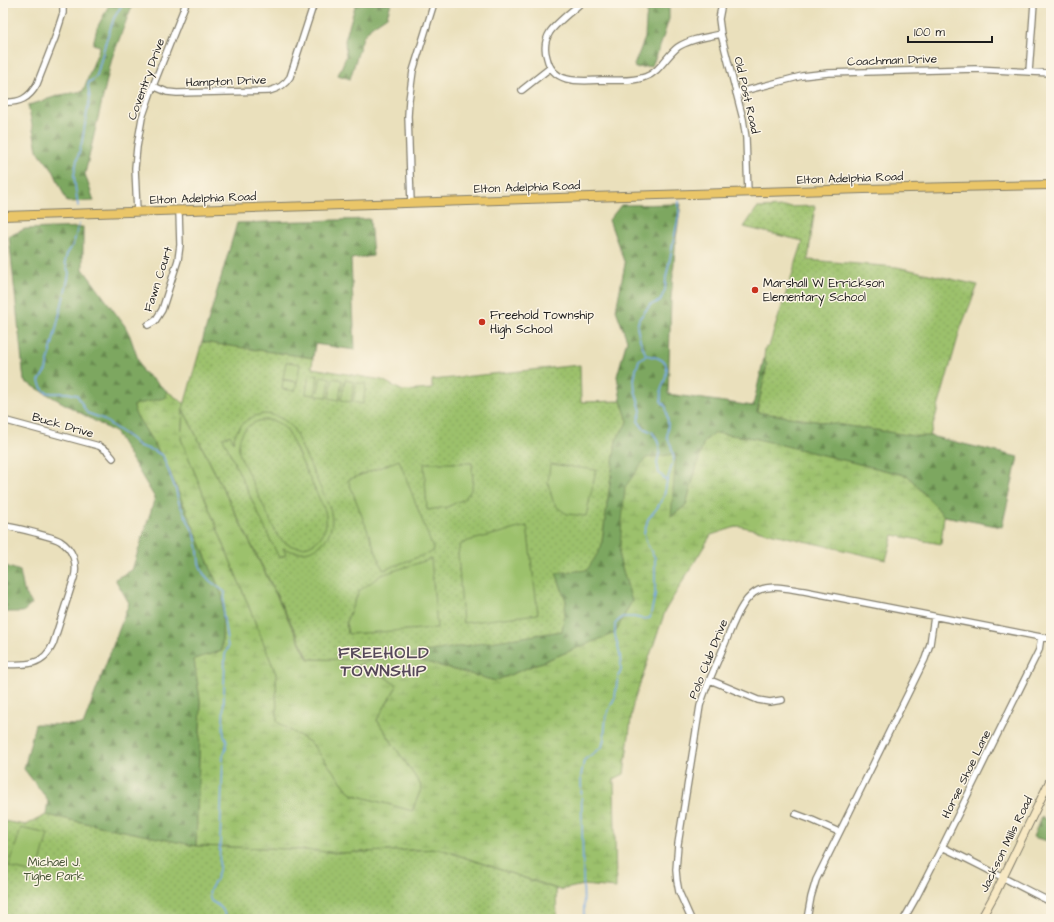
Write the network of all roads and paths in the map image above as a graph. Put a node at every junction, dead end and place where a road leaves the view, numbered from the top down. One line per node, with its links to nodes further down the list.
1 (63, 3): 15 (street)
2 (186, 3): 12 (street, Coventry Drive)
3 (314, 3): 12 (street, Hampton Drive)
4 (434, 3): 18 (street)
5 (581, 3): 9 (street)
6 (722, 3): 8 (street, Old Post Road)
7 (1034, 3): 10 (street)
8 (721, 34): 9 (street); 14 (street, Old Post Road)
9 (550, 68): 13 (street)
10 (1030, 72): 11 (street, Coachman Drive); 14 (street, Coachman Drive)
11 (1051, 73)
12 (153, 86): 20 (street, Coventry Drive)
13 (522, 90)
14 (736, 93): 17 (street, Old Post Road)
15 (3, 102)
16 (1051, 185): 17 (main road, Elton Adelphia Road)
17 (748, 193): 18 (main road, Elton Adelphia Road)
18 (411, 203): 19 (main road, Elton Adelphia Road)
19 (179, 211): 20 (main road, Elton Adelphia Road); 22 (street, Fawn Court)
20 (137, 212): 21 (main road, Elton Adelphia Road)
21 (3, 216)
22 (148, 325)
23 (3, 420): 24 (street, Buck Drive)
24 (113, 458)
25 (3, 526): 29 (street)
26 (934, 617): 27 (street, Polo Club Drive); 30 (street, Polo Club Drive); 34 (street)
27 (1041, 637): 28 (street, Polo Club Drive); 35 (street, Horse Shoe Lane)
28 (1051, 639)
29 (3, 664)
30 (710, 680): 31 (street); 38 (street, Polo Club Drive)
31 (782, 700)
32 (1051, 778): 36 (main road, Jackson Mills Road)
33 (796, 814): 34 (street)
34 (839, 832): 39 (street)
35 (942, 847): 36 (street); 40 (street, Horse Shoe Lane)
36 (1002, 878): 37 (street); 41 (main road, Jackson Mills Road)
37 (1051, 902)
38 (690, 919)
39 (807, 919)
40 (904, 919)
41 (980, 919)

